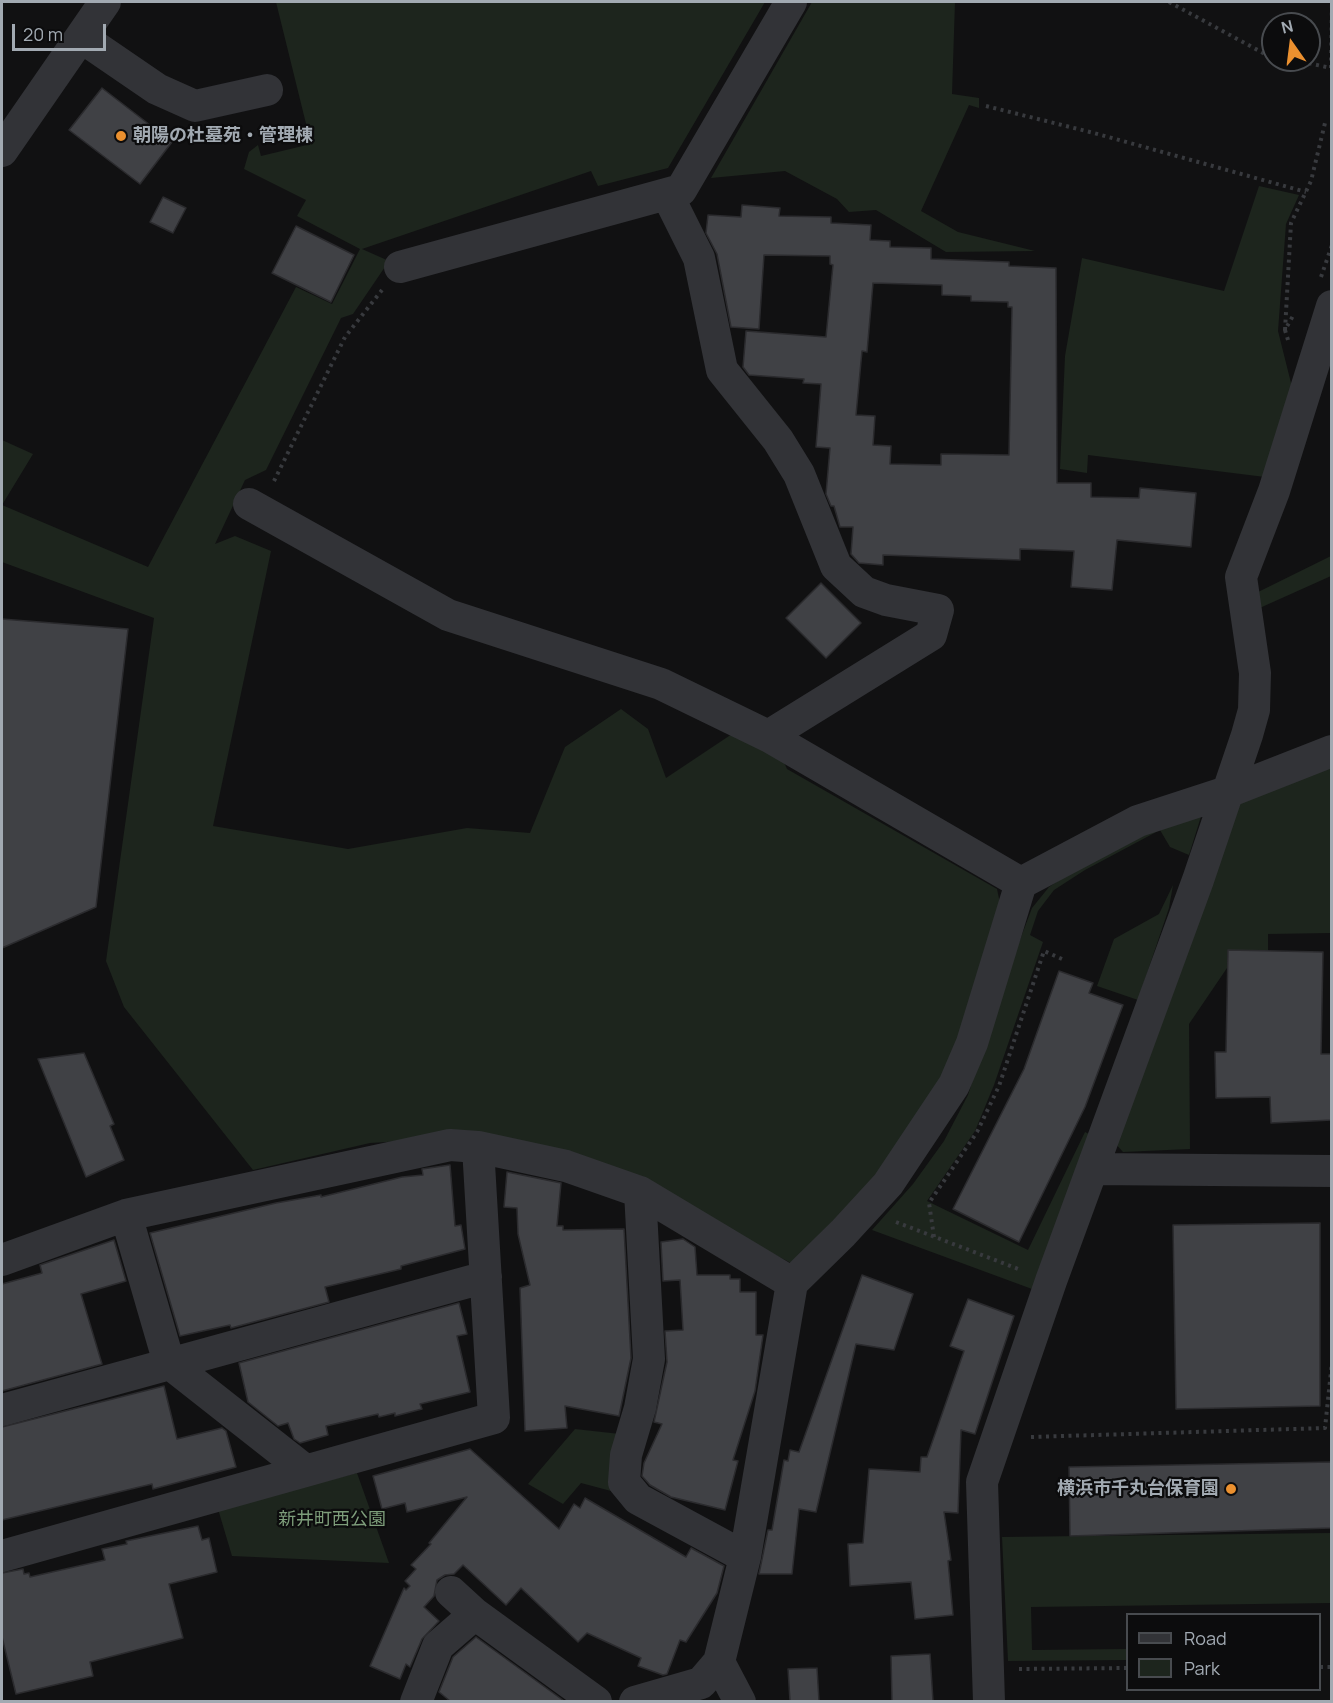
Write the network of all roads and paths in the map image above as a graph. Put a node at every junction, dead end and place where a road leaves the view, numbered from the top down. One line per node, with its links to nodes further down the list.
1 (105, 2): 5 (street)
2 (791, 2): 13 (street)
3 (1169, 2): 6 (path)
4 (1332, 2): 7 (path)
5 (81, 37): 8 (street); 11 (street)
6 (1261, 52)
7 (1331, 68)
8 (267, 90)
9 (986, 106): 12 (path)
10 (1325, 123): 12 (path)
11 (2, 151)
12 (1306, 192): 16 (path)
13 (667, 194): 14 (street); 18 (street)
14 (400, 267): 17 (path)
15 (1332, 306): 20 (street)
16 (1285, 330)
17 (249, 504): 18 (street)
18 (768, 736): 21 (street)
19 (1332, 751): 20 (street)
20 (1230, 791): 21 (street); 24 (street)
21 (1021, 883): 33 (street)
22 (1062, 959): 29 (path)
23 (478, 1147): 26 (street); 27 (street); 31 (street)
24 (1094, 1169): 25 (street); 32 (street)
25 (1332, 1171)
26 (640, 1192): 33 (street); 40 (street)
27 (126, 1215): 30 (street); 35 (street)
28 (904, 1226): 29 (path)
29 (934, 1237): 32 (path)
30 (2, 1260)
31 (486, 1277): 35 (street); 38 (street)
32 (1051, 1281): 45 (street)
33 (792, 1283): 40 (street)
34 (1332, 1362): 37 (path)
35 (169, 1363): 36 (street); 38 (street)
36 (2, 1410)
37 (1026, 1447)
38 (305, 1470): 39 (street)
39 (2, 1556)
40 (745, 1557): 43 (street)
41 (451, 1592): 42 (street)
42 (475, 1614): 46 (street); 47 (street)
43 (719, 1662): 48 (street); 49 (street)
44 (1126, 1668): 45 (path)
45 (988, 1669): 50 (street)
46 (416, 1701)
47 (597, 1701)
48 (635, 1701)
49 (740, 1701)
50 (989, 1701)

